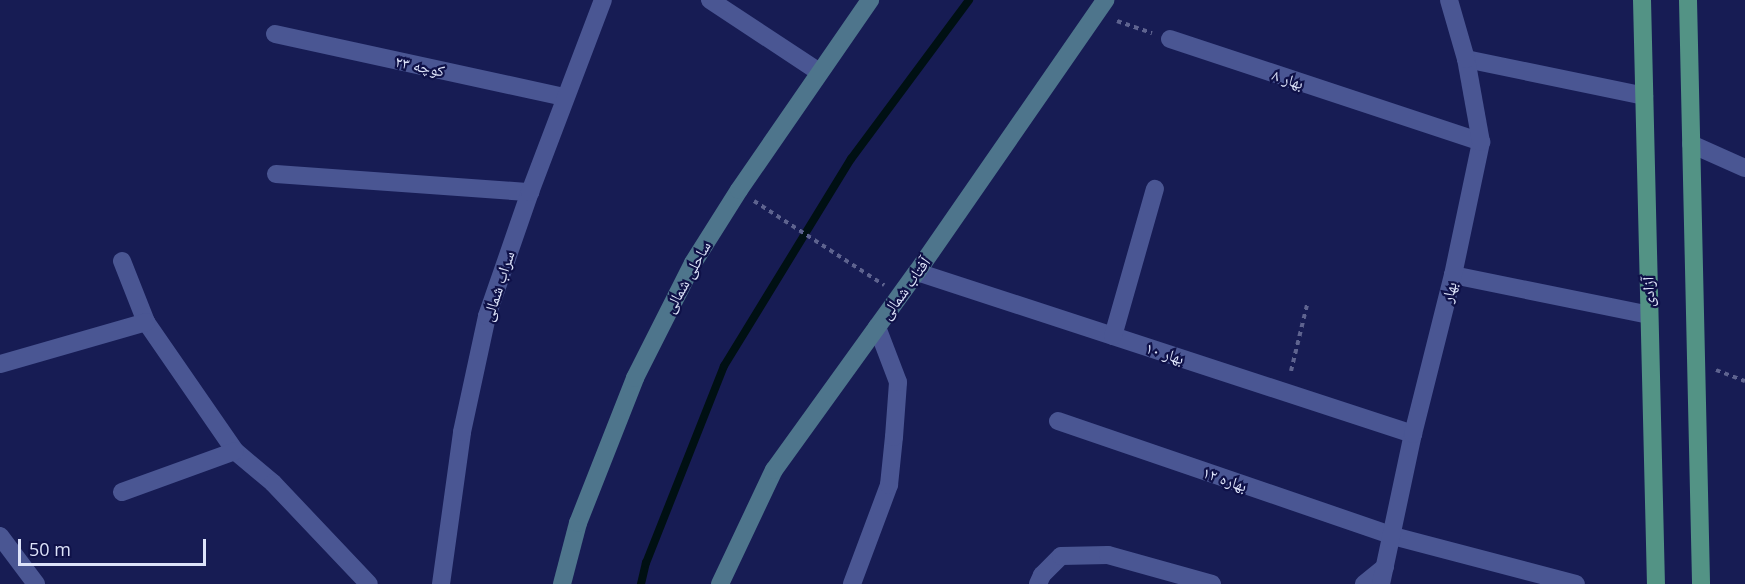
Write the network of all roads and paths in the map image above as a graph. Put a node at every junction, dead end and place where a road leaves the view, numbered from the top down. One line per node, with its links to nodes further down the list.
1 (603, 0): 13 (street, سراب شمالی)
2 (710, 0): 11 (street)
3 (870, 0): 11 (street, ساحلی شمالی)
4 (1449, 0): 10 (street, بهار)
5 (1642, 0): 12 (main road, آزادی)
6 (1688, 0): 15 (main road)
7 (1101, 7): 9 (path); 22 (street, آفتاب شمالی)
8 (275, 34): 13 (street, کوچه ۲۳)
9 (1170, 39): 14 (street, بهار ۸)
10 (1466, 59): 12 (street); 14 (street, بهار)
11 (819, 72): 42 (street, ساحلی شمالی)
12 (1644, 96): 26 (main road, آزادی)
13 (565, 97): 19 (street, سراب شمالی)
14 (1481, 142): 23 (street, بهار)
15 (1691, 144): 16 (street); 50 (main road)
16 (1745, 168)
17 (276, 174): 19 (street)
18 (1155, 189): 29 (street)
19 (530, 192): 41 (street, سراب شمالی)
20 (762, 206): 24 (path)
21 (122, 261): 27 (street)
22 (917, 272): 24 (street, آفتاب شمالی); 29 (street, بهار ۱۰)
23 (1453, 274): 26 (street); 33 (street, بهار)
24 (899, 296): 28 (street, آفتاب شمالی)
25 (1307, 305): 31 (path)
26 (1649, 315): 49 (main road, آزادی)
27 (147, 322): 30 (street); 34 (street)
28 (877, 327): 43 (street, آفتاب شمالی); 44 (street)
29 (1113, 336): 31 (street, بهار ۱۰)
30 (0, 364)
31 (1286, 393): 33 (street, بهار ۱۰)
32 (1058, 421): 37 (street, بهاره ۱۲)
33 (1413, 434): 37 (street, بهار)
34 (235, 450): 35 (street); 40 (street)
35 (122, 492)
36 (0, 536): 39 (street)
37 (1393, 536): 38 (street, بهار); 48 (street, بهاره ۱۲)
38 (1384, 576): 47 (street)
39 (36, 584)
40 (369, 584)
41 (441, 584)
42 (562, 584)
43 (720, 584)
44 (852, 584)
45 (1038, 584): 46 (street)
46 (1212, 584)
47 (1364, 584)
48 (1576, 584)
49 (1656, 584)
50 (1701, 584)

